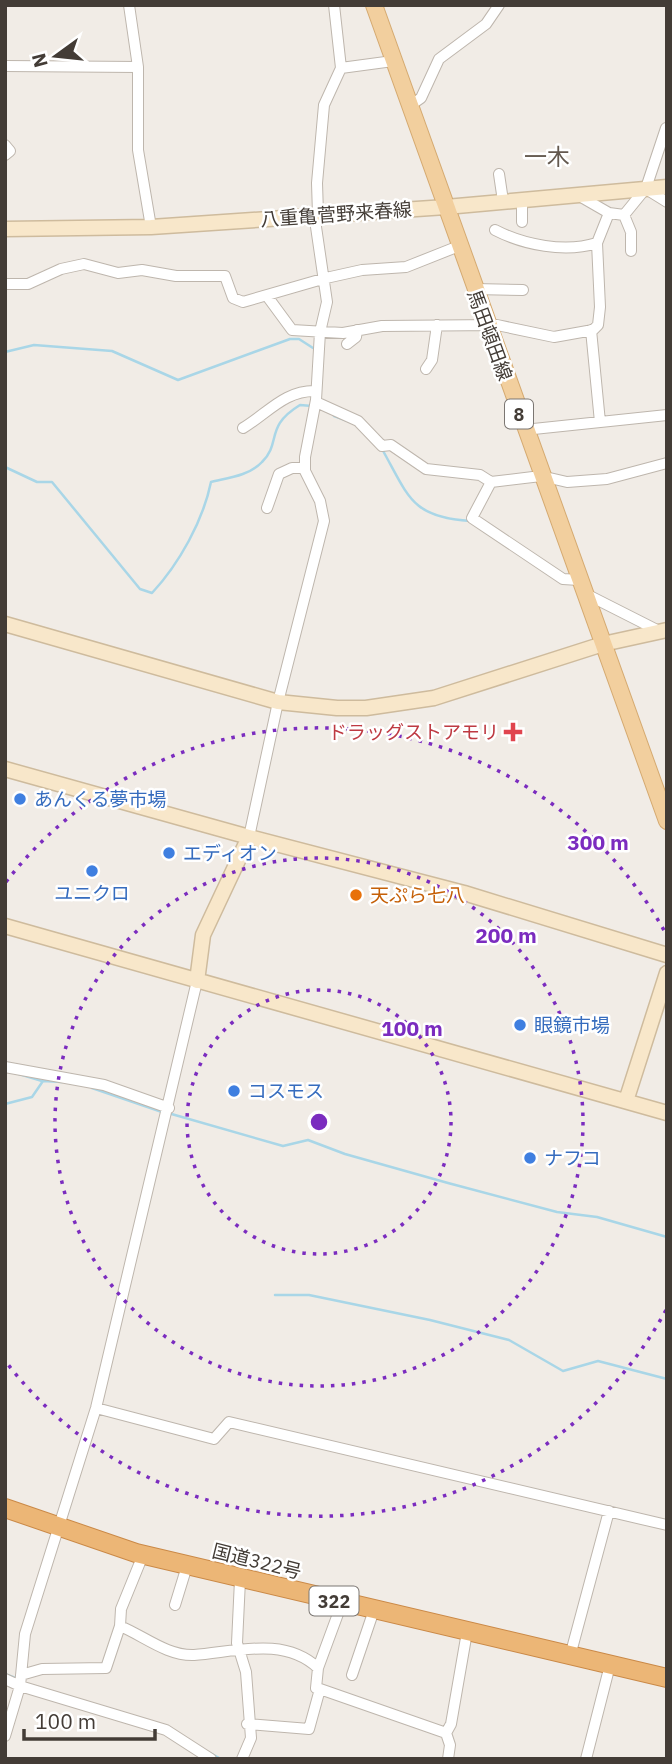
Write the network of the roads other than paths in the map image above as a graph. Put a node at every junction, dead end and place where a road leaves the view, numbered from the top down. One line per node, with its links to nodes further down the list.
1 (129, 5): 7 (street)
2 (334, 5): 8 (street)
3 (374, 5): 5 (main road, 馬田頓田線 / 8)
4 (499, 5): 9 (street)
5 (393, 61): 8 (street); 9 (main road, 馬田頓田線 / 8)
6 (5, 66): 7 (street)
7 (138, 68): 25 (street)
8 (341, 68): 23 (street)
9 (408, 107): 20 (main road, 馬田頓田線 / 8)
10 (666, 128): 15 (street)
11 (5, 145): 12 (street)
12 (5, 155)
13 (499, 174): 18 (street)
14 (667, 187): 15 (street, 八重亀菅野来春線)
15 (646, 188): 16 (street, 八重亀菅野来春線); 19 (street); 22 (street)
16 (576, 194): 17 (street, 八重亀菅野来春線); 21 (street)
17 (522, 199): 18 (street, 八重亀菅野来春線); 24 (street)
18 (503, 201): 20 (street, 八重亀菅野来春線)
19 (667, 201)
20 (446, 207): 23 (street, 八重亀菅野来春線); 29 (main road, 馬田頓田線 / 8)
21 (609, 213): 22 (street); 28 (street)
22 (624, 215): 30 (street)
23 (316, 217): 25 (street, 八重亀菅野来春線); 31 (street)
24 (522, 222)
25 (151, 226): 26 (street, 八重亀菅野来春線)
26 (5, 229)
27 (495, 230): 28 (street)
28 (597, 243): 39 (street)
29 (459, 246): 31 (street); 33 (main road, 馬田頓田線 / 8)
30 (631, 251)
31 (326, 278): 35 (street); 40 (street)
32 (5, 284): 35 (street)
33 (474, 289): 34 (street); 37 (main road, 馬田頓田線 / 8)
34 (523, 290)
35 (267, 296): 40 (street)
36 (437, 326): 37 (street); 38 (street); 42 (street)
37 (486, 326): 39 (street); 48 (main road, 馬田頓田線 / 8)
38 (357, 330): 40 (street); 41 (street)
39 (591, 330): 46 (street)
40 (320, 332): 43 (street)
41 (346, 344)
42 (426, 369)
43 (317, 391): 44 (street); 47 (street)
44 (315, 405): 50 (street); 52 (street)
45 (667, 415): 46 (street)
46 (600, 422): 48 (street)
47 (243, 428)
48 (524, 430): 51 (main road, 馬田頓田線 / 8)
49 (667, 463): 51 (street)
50 (305, 468): 53 (street); 58 (street)
51 (541, 476): 52 (street); 54 (main road, 馬田頓田線 / 8)
52 (491, 482): 54 (street)
53 (267, 508)
54 (582, 586): 56 (street); 57 (main road, 馬田頓田線 / 8)
55 (5, 624): 58 (street)
56 (664, 631): 57 (street)
57 (603, 645): 58 (street); 60 (main road, 馬田頓田線 / 8)
58 (278, 702): 61 (street)
59 (5, 769): 61 (street)
60 (667, 821)
61 (248, 837): 63 (street); 65 (street)
62 (5, 926): 65 (street)
63 (667, 955)
64 (667, 973): 67 (street)
65 (197, 981): 67 (street); 68 (street)
66 (5, 1067): 68 (street)
67 (626, 1101): 69 (street)
68 (168, 1112): 70 (street)
69 (667, 1113)
70 (96, 1408): 72 (street); 73 (street)
71 (5, 1508): 73 (highway, 国道322号 / 322)
72 (609, 1511): 74 (street); 84 (street)
73 (57, 1525): 75 (highway, 国道322号 / 322); 90 (street)
74 (667, 1525)
75 (143, 1555): 76 (highway, 国道322号 / 322); 81 (street)
76 (187, 1566): 77 (highway, 国道322号 / 322); 79 (street)
77 (240, 1580): 78 (highway, 国道322号 / 322); 83 (street)
78 (342, 1603): 80 (highway, 国道322号 / 322); 86 (street)
79 (175, 1605)
80 (374, 1611): 82 (highway, 国道322号 / 322); 87 (street)
81 (120, 1626): 83 (street); 90 (street)
82 (467, 1632): 84 (highway, 国道322号 / 322); 93 (street)
83 (240, 1650): 86 (street); 92 (street)
84 (570, 1656): 85 (highway, 国道322号 / 322)
85 (610, 1665): 88 (highway, 国道322号 / 322); 98 (street)
86 (318, 1668): 91 (street)
87 (352, 1675)
88 (667, 1678)
89 (5, 1679): 90 (street)
90 (20, 1681): 94 (street); 95 (street)
91 (320, 1689): 92 (street); 93 (street)
92 (247, 1724): 96 (street)
93 (446, 1733): 97 (street)
94 (5, 1736)
95 (211, 1759)
96 (242, 1759)
97 (448, 1759)
98 (586, 1759)

